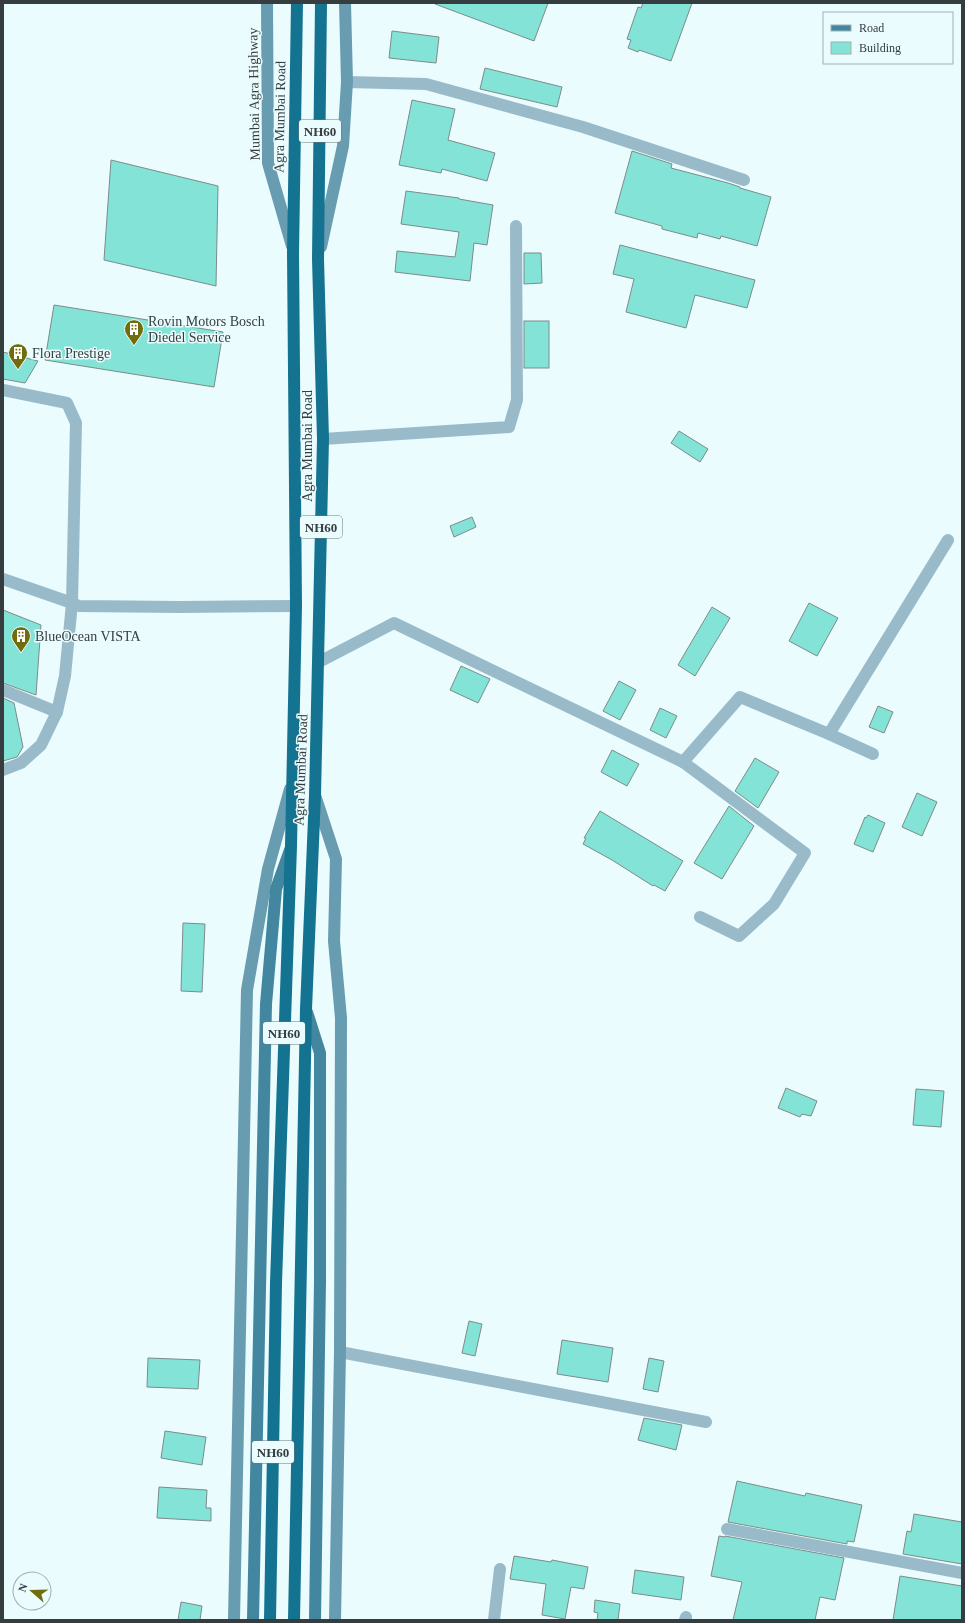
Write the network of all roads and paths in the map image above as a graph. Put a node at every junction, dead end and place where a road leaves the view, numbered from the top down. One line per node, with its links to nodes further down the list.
1 (267, 3): 8 (street, Mumbai Agra Highway)
2 (297, 3): 8 (highway, Agra Mumbai Road / NH60)
3 (321, 3): 9 (highway, Agra Mumbai Road / NH60)
4 (345, 3): 5 (street)
5 (347, 82): 6 (street); 9 (street)
6 (744, 180)
7 (516, 226): 11 (street)
8 (293, 253): 15 (highway, Agra Mumbai Road / NH60)
9 (318, 259): 11 (highway, Agra Mumbai Road / NH60)
10 (3, 390): 14 (street)
11 (323, 439): 16 (highway, Agra Mumbai Road / NH60)
12 (948, 540): 19 (street)
13 (3, 579): 14 (street)
14 (72, 602): 15 (street); 18 (street)
15 (296, 606): 23 (highway, Agra Mumbai Road / NH60)
16 (319, 662): 21 (street); 24 (highway, Agra Mumbai Road / NH60)
17 (3, 690): 18 (street)
18 (57, 712): 22 (street)
19 (829, 734): 20 (street); 21 (street)
20 (873, 754)
21 (683, 762): 26 (street)
22 (3, 770)
23 (292, 782): 25 (highway, NH60); 33 (street)
24 (315, 796): 27 (highway, Agra Mumbai Road / NH60); 28 (street)
25 (291, 846): 34 (main road); 35 (highway, NH60)
26 (700, 917)
27 (306, 1009): 36 (highway, NH60); 37 (main road)
28 (340, 1352): 29 (street); 38 (street)
29 (706, 1422)
30 (727, 1529): 32 (street)
31 (500, 1569): 39 (street)
32 (962, 1573)
33 (234, 1620)
34 (253, 1620)
35 (270, 1620)
36 (294, 1620)
37 (315, 1620)
38 (335, 1620)
39 (494, 1620)

